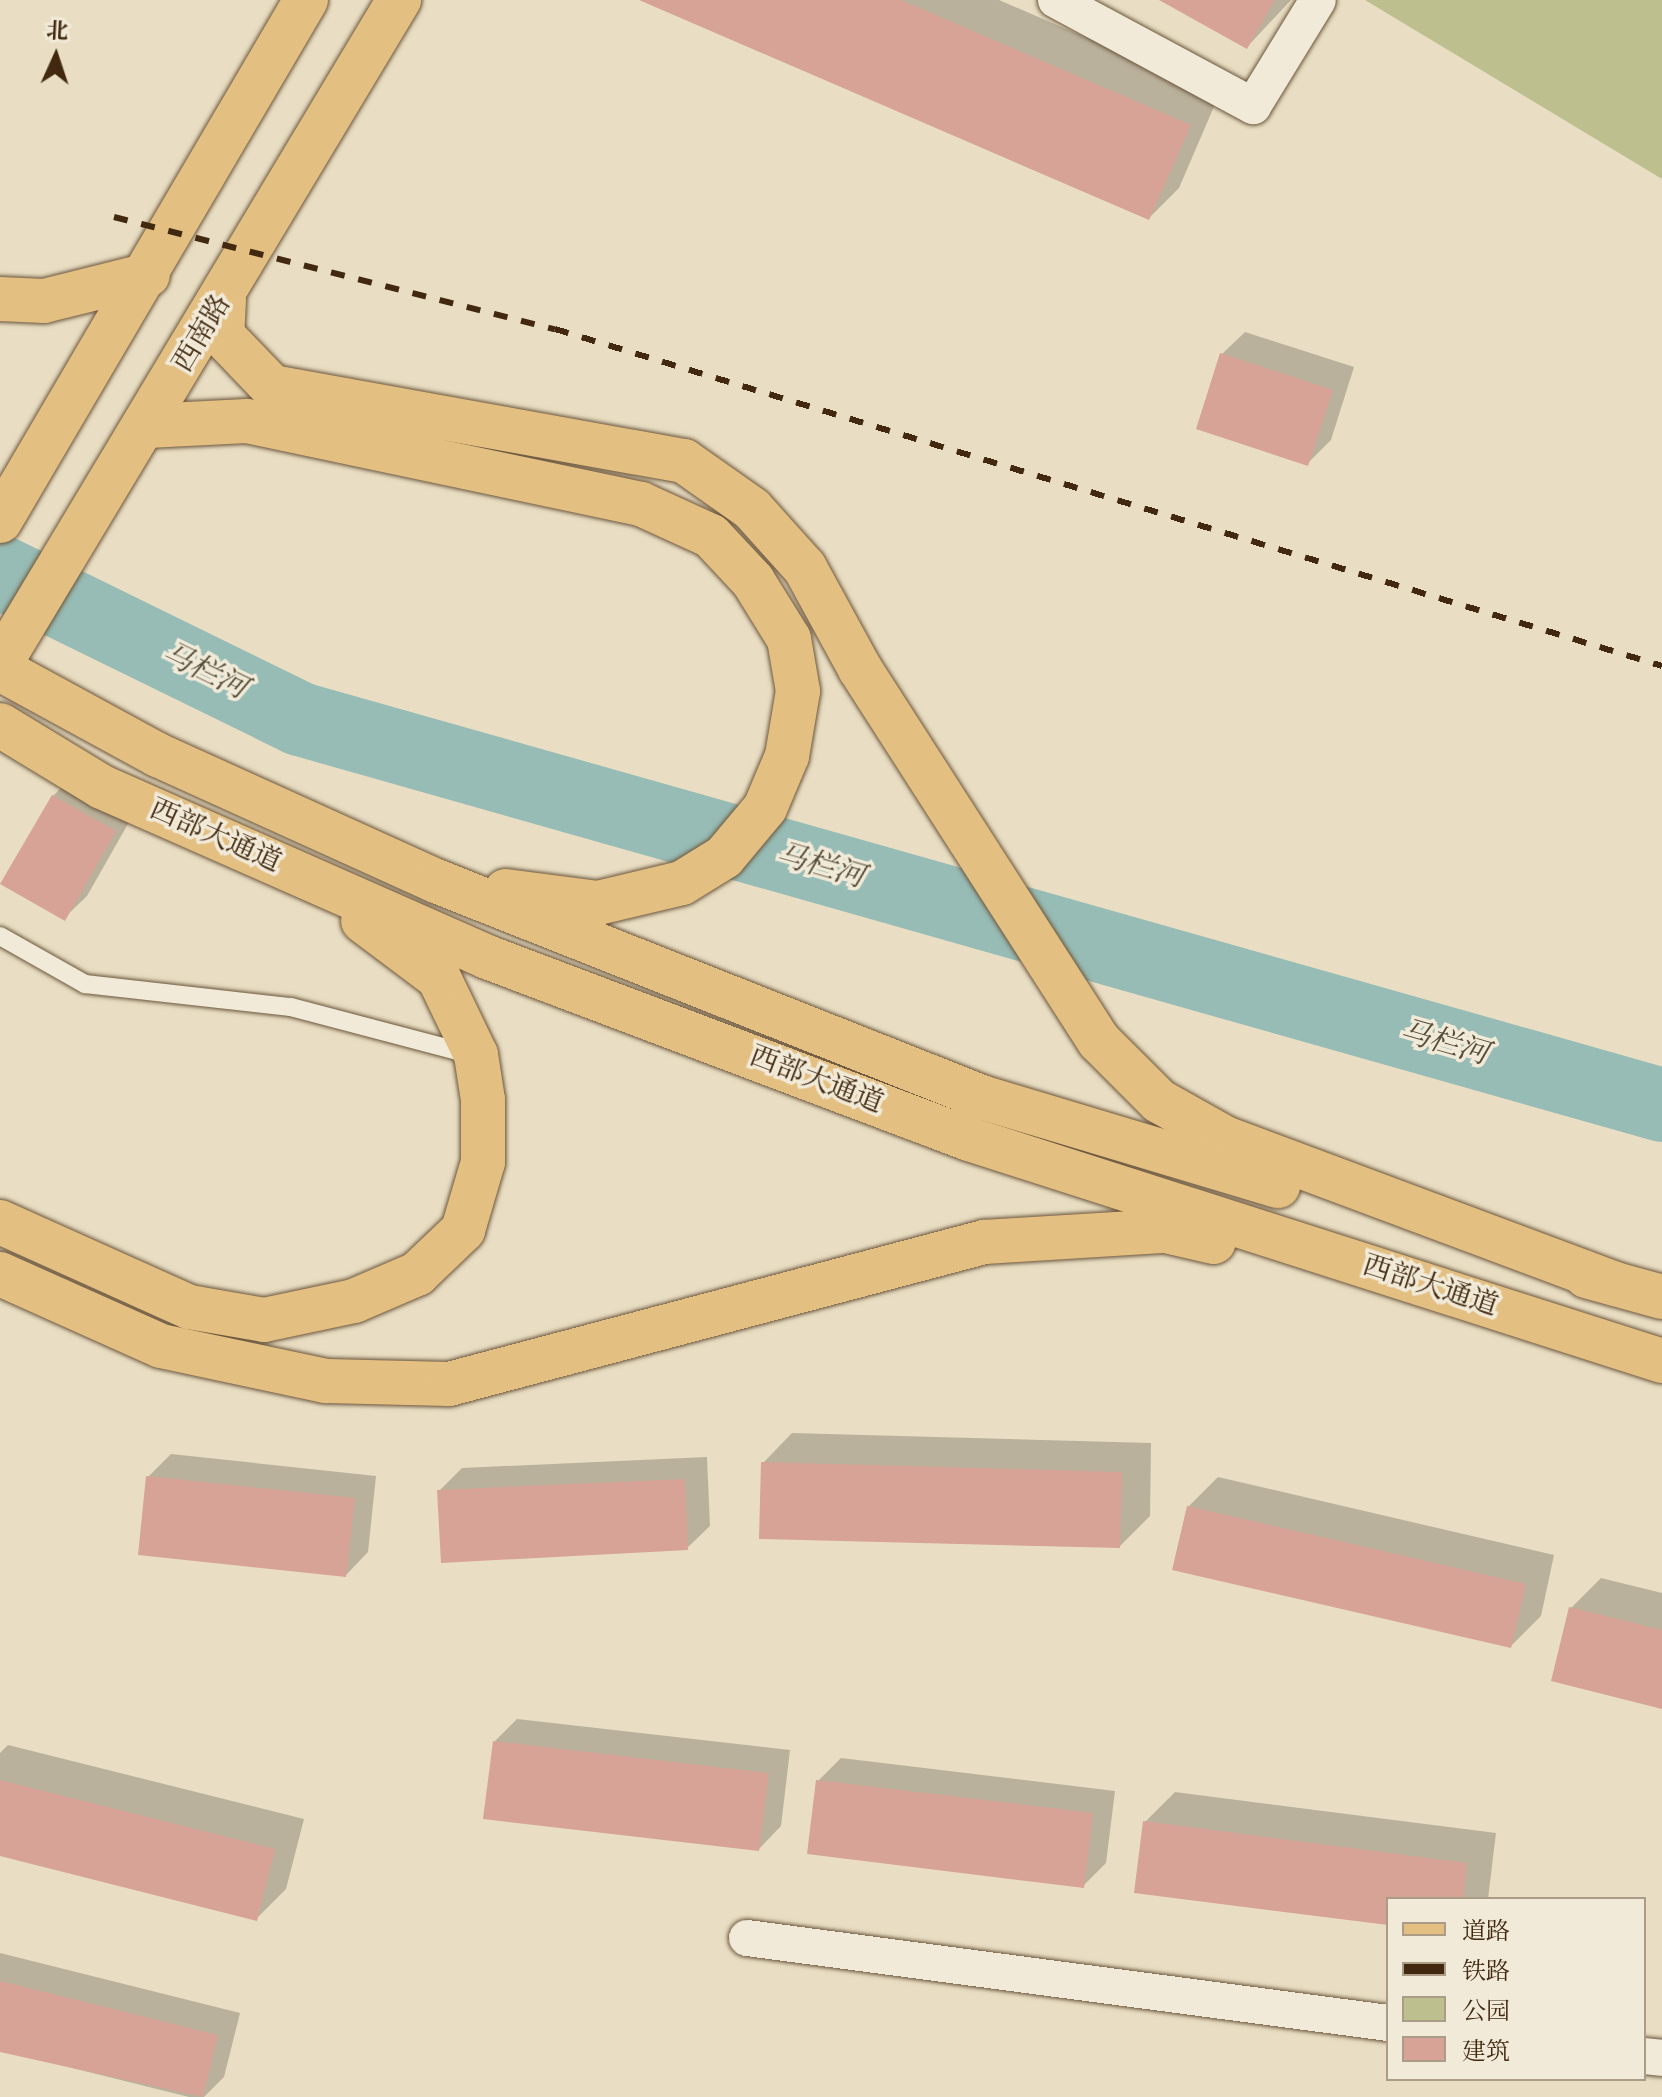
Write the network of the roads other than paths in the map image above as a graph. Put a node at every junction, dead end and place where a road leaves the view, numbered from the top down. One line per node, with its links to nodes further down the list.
1 (306, 0): 5 (main road)
2 (399, 0): 7 (main road, 西南路)
3 (1056, 0): 4 (street)
4 (1318, 0)
5 (148, 275): 6 (main road); 9 (main road)
6 (0, 299)
7 (224, 300): 8 (main road, 西南路); 20 (main road)
8 (140, 437): 10 (main road, 西南路); 15 (main road)
9 (0, 521)
10 (0, 666): 15 (main road, 西部大通道)
11 (0, 725): 13 (main road, 西部大通道)
12 (0, 744): 13 (main road)
13 (102, 787): 14 (main road, 西部大通道)
14 (282, 867): 17 (main road); 22 (main road, 西部大通道)
15 (436, 881): 20 (main road, 西部大通道)
16 (0, 936): 17 (lane)
17 (476, 1055): 18 (main road)
18 (0, 1222)
19 (0, 1274): 22 (main road)
20 (1615, 1284): 21 (main road, 西部大通道)
21 (1662, 1297)
22 (1662, 1361)
23 (747, 1938): 24 (street)
24 (1386, 2023)

